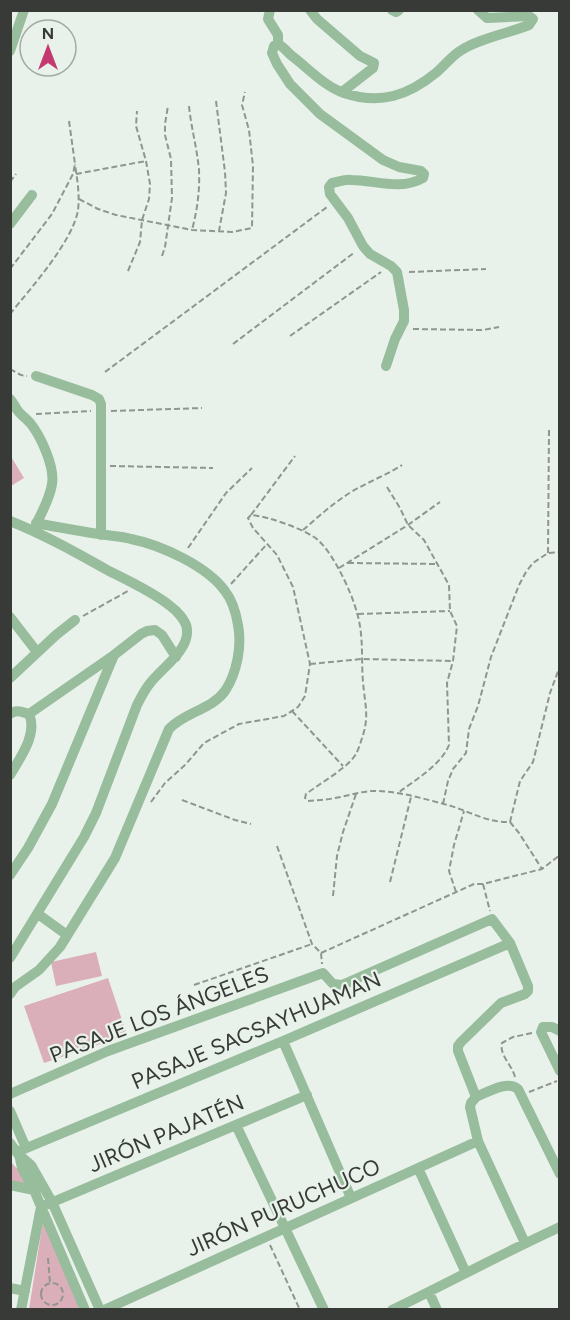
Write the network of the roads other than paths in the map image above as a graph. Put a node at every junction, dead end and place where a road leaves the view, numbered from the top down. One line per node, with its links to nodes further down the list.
1 (24, 10): 8 (street)
2 (270, 10): 7 (street)
3 (310, 10): 9 (street)
4 (392, 10): 5 (street)
5 (399, 10)
6 (478, 10): 9 (street)
7 (278, 44): 9 (street); 12 (street)
8 (10, 51)
9 (342, 92)
10 (32, 195): 11 (street)
11 (10, 224)
12 (386, 366)
13 (36, 376): 17 (street)
14 (10, 399): 16 (street)
15 (10, 521): 16 (street)
16 (35, 526): 17 (street); 22 (street)
17 (101, 535): 29 (street)
18 (10, 617): 20 (street)
19 (75, 620): 20 (street)
20 (37, 652): 23 (street)
21 (114, 655): 22 (street); 25 (street); 27 (street)
22 (176, 657): 28 (street)
23 (10, 678)
24 (12, 711): 25 (street)
25 (29, 714): 26 (street)
26 (10, 776)
27 (10, 875)
28 (38, 914): 29 (street); 31 (street)
29 (67, 935): 32 (street)
30 (510, 944): 34 (street, PASAJE SACSAYHUAMAN); 36 (street, PASAJE LOS ÁNGELES); 38 (street)
31 (10, 958)
32 (10, 994)
33 (560, 1031): 35 (street)
34 (283, 1041): 37 (street); 42 (street, PASAJE SACSAYHUAMAN)
35 (560, 1071)
36 (10, 1094)
37 (307, 1095): 40 (street, JIRÓN PAJATÉN); 47 (street)
38 (476, 1097): 41 (street); 44 (street)
39 (10, 1112): 42 (street)
40 (236, 1125): 48 (street, JIRÓN PAJATÉN); 50 (street)
41 (478, 1141): 43 (street, JIRÓN PURUCHUCO); 51 (street)
42 (18, 1149): 46 (street)
43 (418, 1168): 47 (street, JIRÓN PURUCHUCO); 52 (street)
44 (560, 1174)
45 (10, 1185): 46 (street)
46 (39, 1188): 48 (street)
47 (351, 1198): 50 (street, JIRÓN PURUCHUCO)
48 (46, 1204): 54 (street); 57 (street); 58 (street)
49 (560, 1227): 51 (street)
50 (285, 1228): 58 (street, JIRÓN PURUCHUCO); 59 (street)
51 (525, 1243): 52 (street)
52 (466, 1273): 55 (street)
53 (10, 1288): 54 (street)
54 (25, 1291): 56 (street)
55 (429, 1292): 60 (street); 61 (street)
56 (21, 1310)
57 (85, 1310)
58 (102, 1310)
59 (324, 1310)
60 (392, 1310)
61 (437, 1310)

